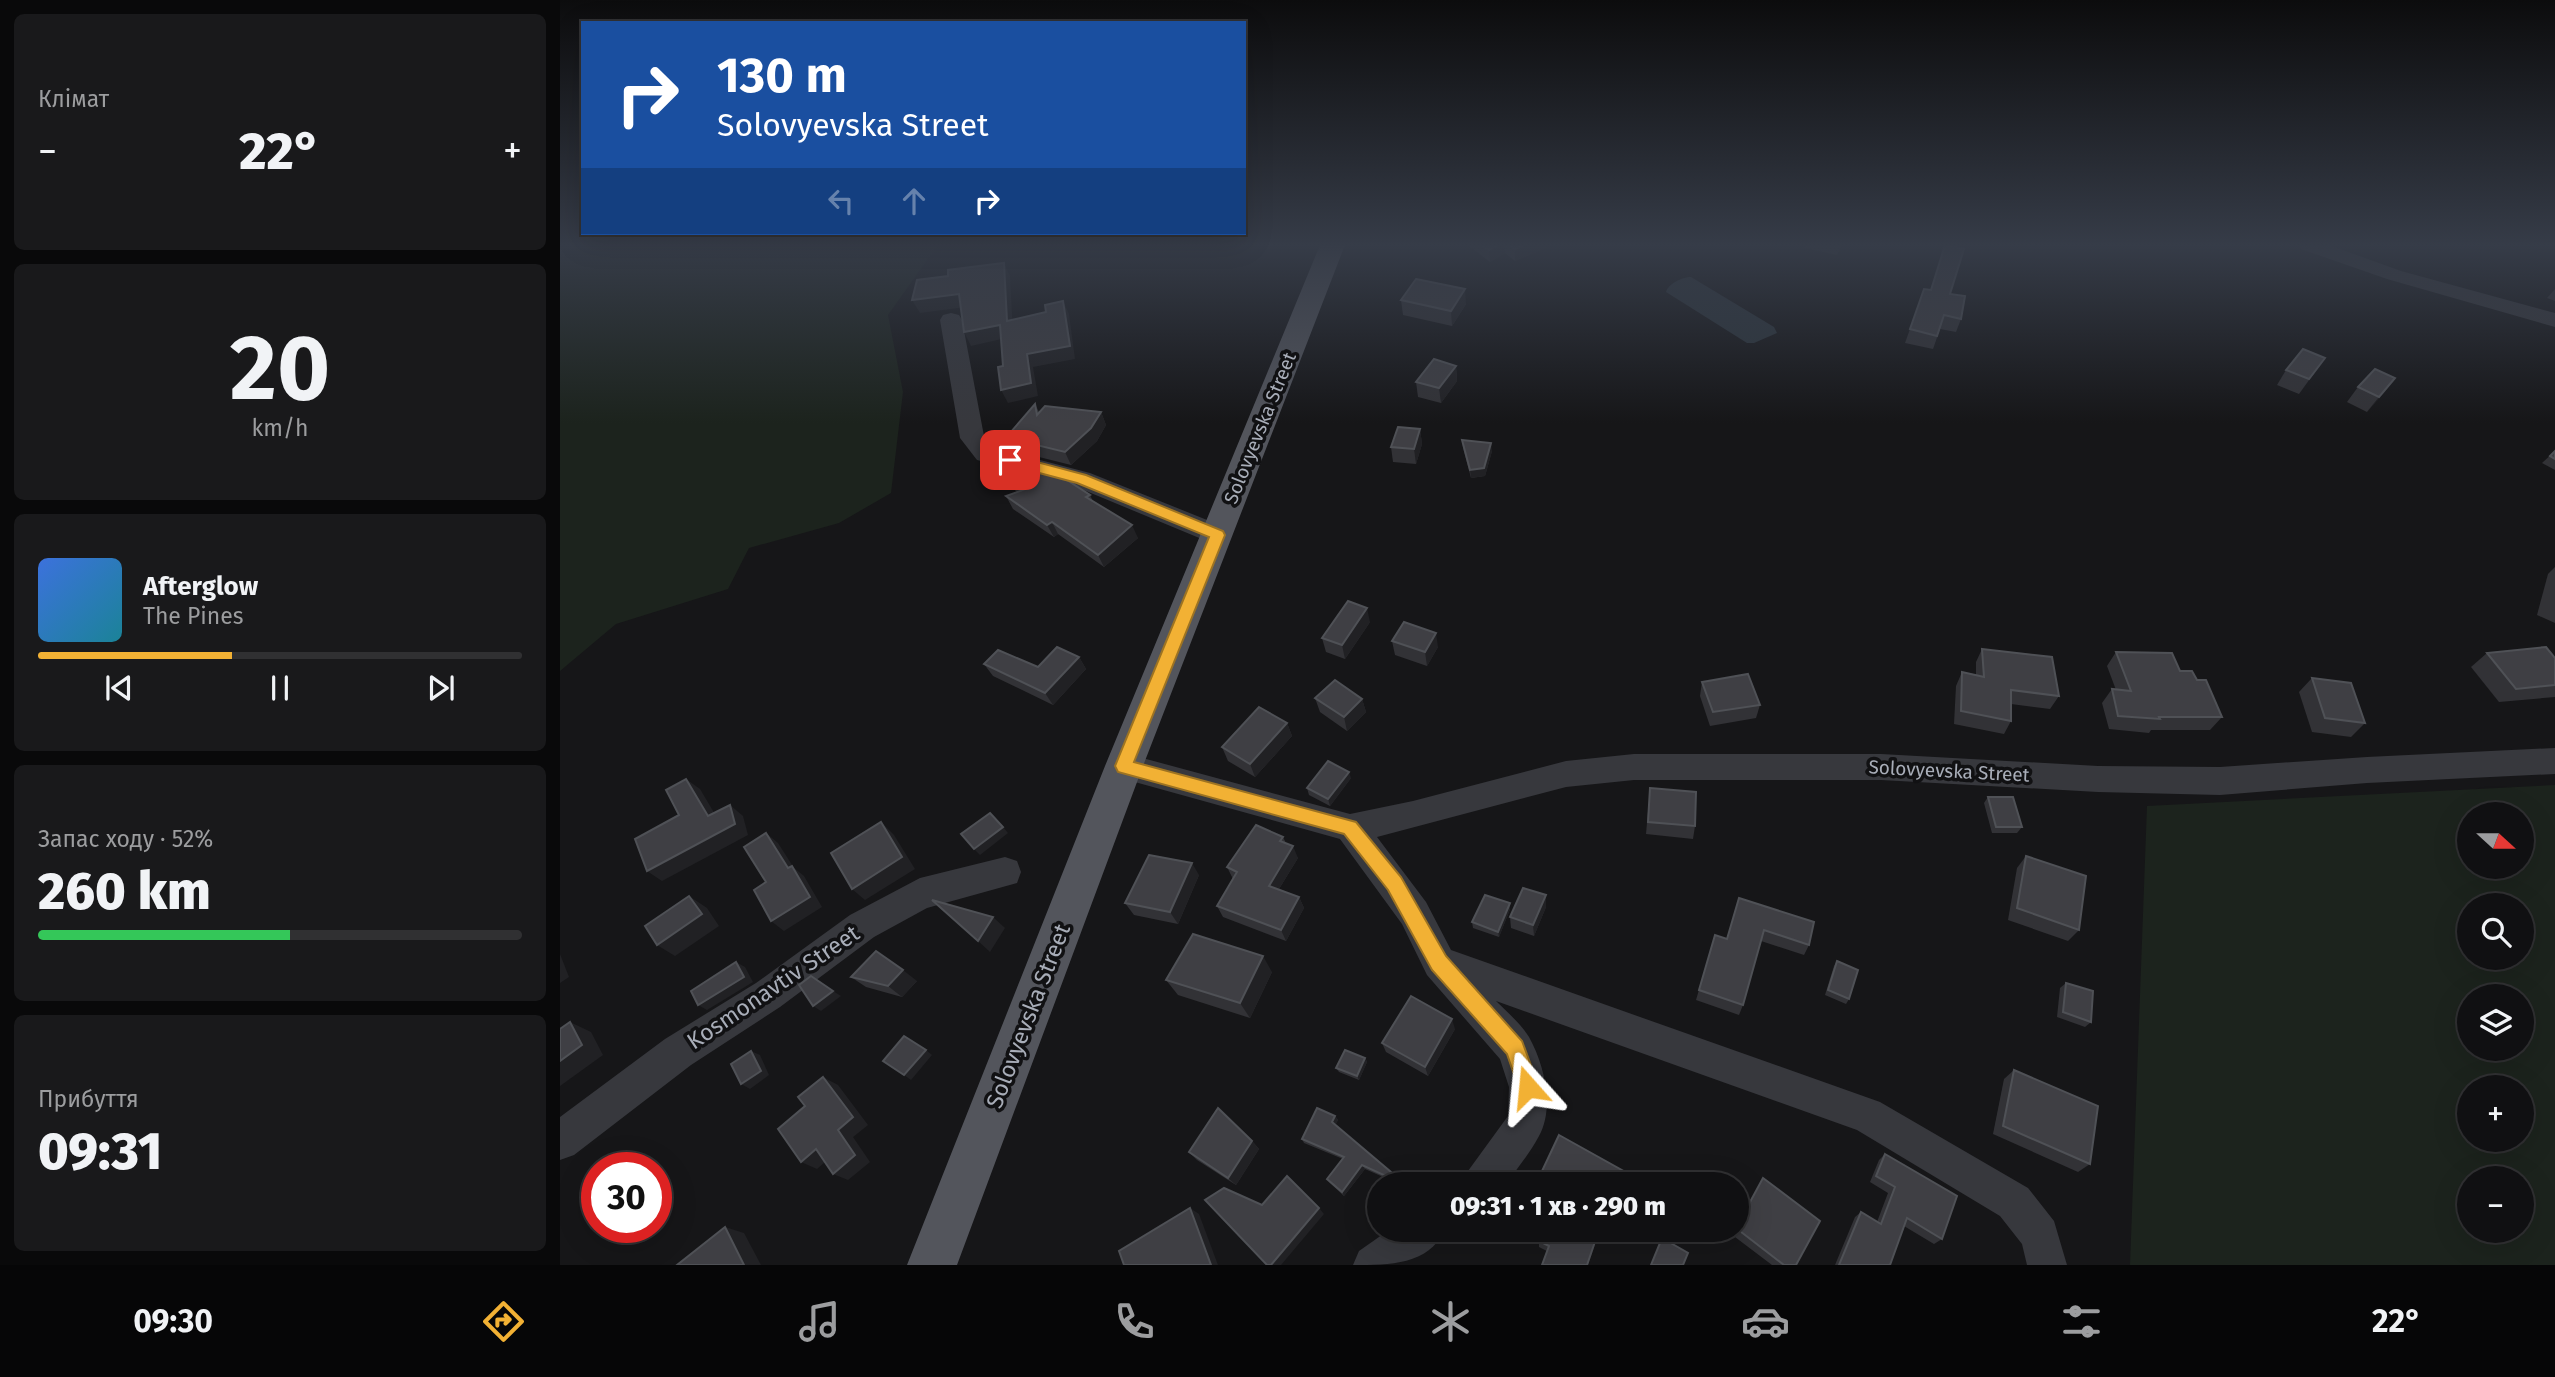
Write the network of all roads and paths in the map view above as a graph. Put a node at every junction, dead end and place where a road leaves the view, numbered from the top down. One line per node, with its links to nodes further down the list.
1 (1310, 304): 5 (main road, Solovyevska Street)
2 (2498, 304): 4 (street)
3 (951, 320): 5 (street)
4 (2555, 320)
5 (1218, 535): 7 (main road, Solovyevska Street)
6 (2555, 761): 8 (street, Solovyevska Street)
7 (1124, 766): 8 (street, Solovyevska Street); 14 (main road, Solovyevska Street)
8 (1350, 828): 10 (street)
9 (1005, 872): 11 (street, Kosmonavtiv Street)
10 (1439, 963): 12 (street); 16 (street)
11 (560, 1141)
12 (1491, 1172)
13 (1407, 1242): 15 (street)
14 (932, 1265)
15 (1373, 1265)
16 (2047, 1265)

